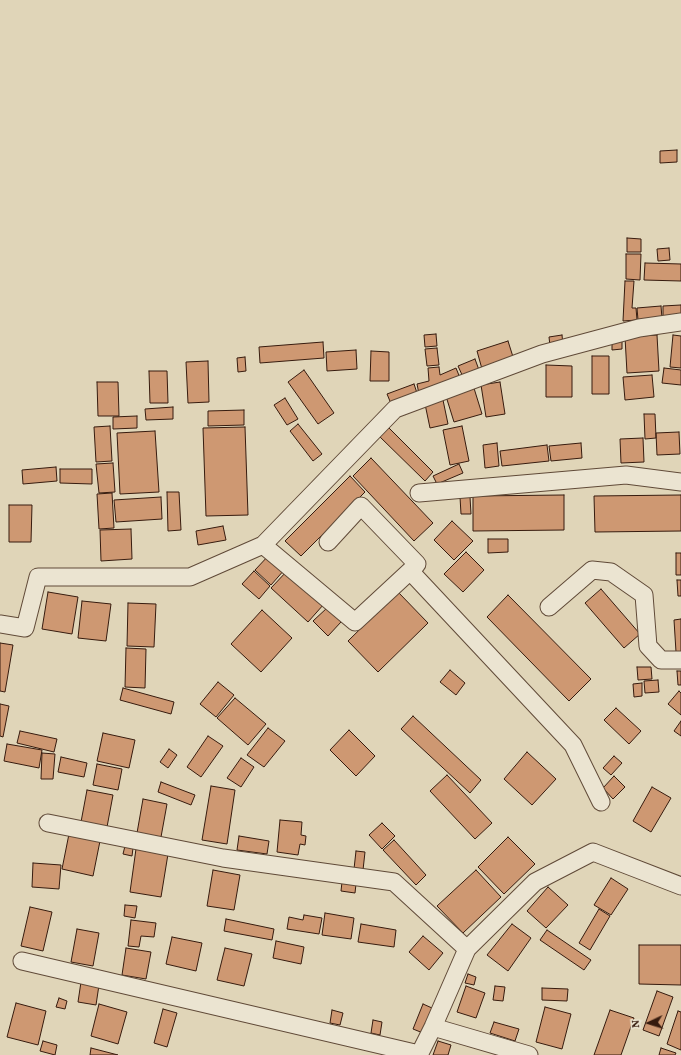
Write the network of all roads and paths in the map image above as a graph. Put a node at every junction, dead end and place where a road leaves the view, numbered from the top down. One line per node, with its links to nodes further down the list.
1 (681, 322): 5 (street)
2 (681, 482): 3 (street)
3 (419, 494)
4 (328, 542): 6 (street)
5 (263, 545): 6 (street); 8 (street)
6 (410, 571): 10 (street)
7 (549, 606): 9 (street)
8 (0, 624)
9 (681, 660)
10 (601, 802)
11 (48, 822): 13 (street)
12 (681, 886): 13 (street)
13 (467, 950): 15 (street)
14 (22, 961): 16 (street)
15 (433, 1026): 16 (street); 17 (street)
16 (419, 1054)
17 (529, 1055)

